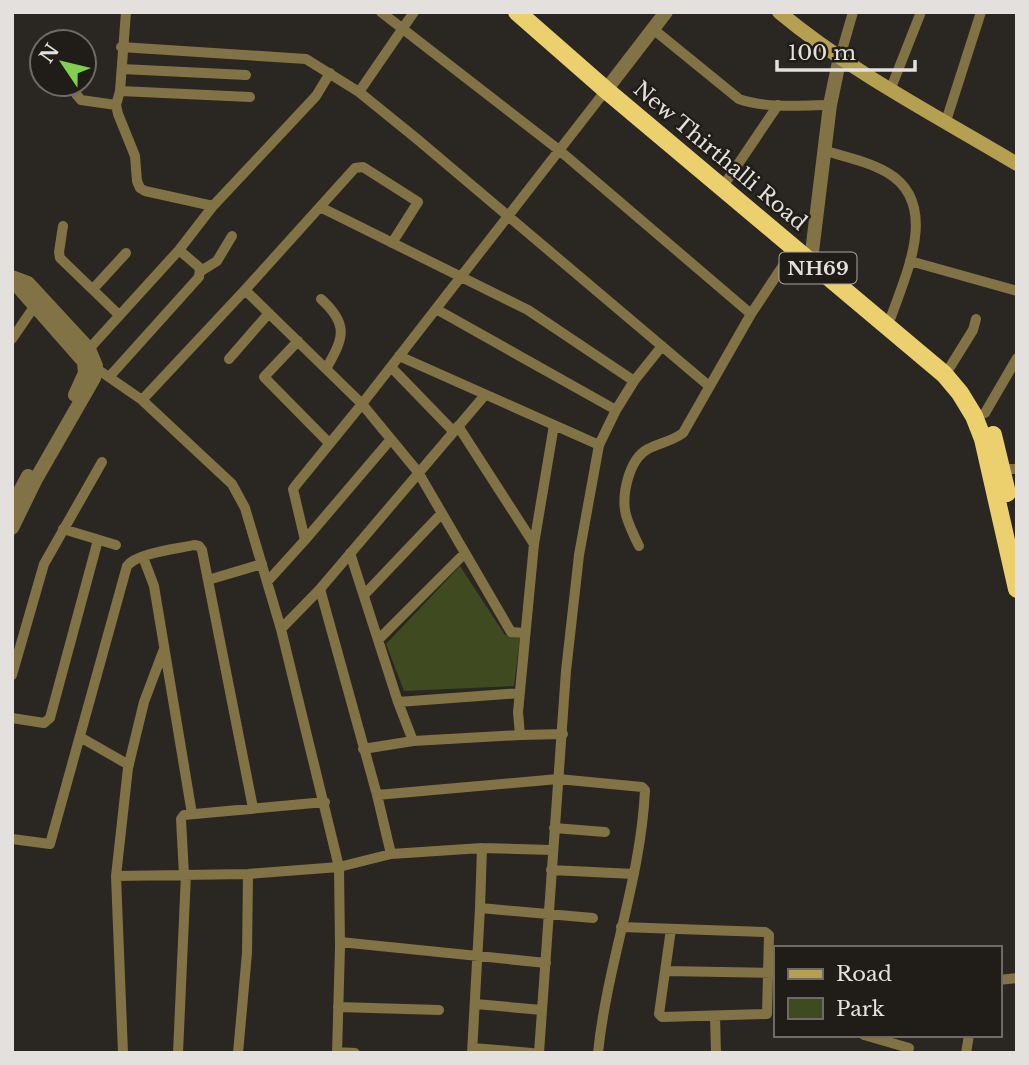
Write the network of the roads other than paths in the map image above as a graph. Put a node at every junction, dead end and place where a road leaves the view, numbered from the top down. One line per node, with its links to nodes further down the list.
1 (126, 12): 13 (street)
2 (381, 12): 11 (street)
3 (414, 12): 11 (street)
4 (517, 12): 18 (highway, New Thirthalli Road / NH69)
5 (532, 12): 18 (highway, NH69)
6 (666, 12): 12 (street)
7 (853, 12): 14 (street)
8 (921, 12): 19 (street)
9 (981, 12): 27 (street)
10 (788, 15): 14 (main road)
11 (402, 29): 21 (street); 28 (street)
12 (653, 29): 18 (street); 25 (street)
13 (121, 47): 15 (street); 16 (street)
14 (840, 57): 19 (main road); 26 (street)
15 (121, 69): 17 (street); 20 (street)
16 (330, 73): 21 (street); 32 (street)
17 (246, 75)
18 (609, 86): 28 (street); 31 (highway, NH69); 39 (highway, New Thirthalli Road / NH69)
19 (891, 88): 27 (main road)
20 (120, 91): 22 (street); 24 (street)
21 (359, 92): 34 (street)
22 (250, 97)
23 (79, 98): 24 (street)
24 (117, 105): 32 (street)
25 (778, 105): 26 (street); 31 (street)
26 (830, 105): 29 (street)
27 (946, 121): 30 (main road)
28 (559, 150): 34 (street); 52 (street)
29 (826, 151): 39 (street); 41 (street)
30 (1017, 164)
31 (728, 179): 39 (highway, NH69)
32 (213, 206): 38 (street)
33 (320, 207): 37 (street); 37 (street); 46 (street)
34 (508, 215): 43 (street); 58 (street)
35 (63, 226): 45 (street)
36 (232, 236): 42 (street)
37 (392, 243): 43 (street)
38 (179, 250): 42 (street); 53 (street)
39 (803, 250): 52 (street); 54 (highway, NH69); 81 (highway, New Thirthalli Road / NH69)
40 (126, 253): 45 (street)
41 (910, 261): 47 (street); 54 (street)
42 (201, 271): 66 (street)
43 (461, 276): 50 (street); 67 (street)
44 (12, 279): 49 (street)
45 (93, 289): 53 (street)
46 (246, 290): 51 (street); 70 (street)
47 (1017, 291)
48 (321, 299): 65 (street)
49 (39, 300): 56 (street); 61 (street)
50 (436, 309): 59 (street); 72 (street)
51 (269, 313): 57 (street); 62 (street)
52 (751, 314): 68 (street)
53 (120, 315): 61 (street)
54 (891, 317): 64 (highway, NH69)
55 (976, 319): 64 (street)
56 (12, 339)
57 (298, 341): 65 (street); 77 (street)
58 (662, 346): 67 (street); 68 (street)
59 (399, 356): 63 (street); 69 (street)
60 (1017, 358): 73 (street)
61 (90, 359): 66 (street); 82 (street); 84 (street)
62 (229, 359)
63 (391, 367): 71 (street); 75 (street)
64 (950, 367): 73 (highway, NH69)
65 (326, 369): 71 (street)
66 (110, 376): 70 (street)
67 (634, 381): 72 (street)
68 (709, 386): 91 (street)
69 (485, 395): 74 (street); 75 (street)
70 (142, 400): 95 (street)
71 (362, 404): 76 (street); 77 (street)
72 (616, 410): 78 (street)
73 (985, 414): 81 (highway, NH69)
74 (554, 425): 78 (street); 89 (street)
75 (456, 429): 80 (street); 89 (street)
76 (391, 439): 80 (street); 88 (street)
77 (329, 443): 88 (street)
78 (599, 445): 109 (street)
79 (102, 462): 85 (street)
80 (418, 472): 83 (street); 93 (street)
81 (1005, 476): 86 (highway, NH69); 99 (highway, New Thirthalli Road / NH69)
82 (12, 506)
83 (442, 513): 92 (street); 100 (street)
84 (12, 528)
85 (64, 529): 87 (street); 105 (street)
86 (1017, 537)
87 (98, 540): 90 (street); 108 (street)
88 (305, 540): 97 (street)
89 (534, 544): 102 (street)
90 (116, 545)
91 (639, 546)
92 (465, 552): 102 (street); 103 (street)
93 (351, 553): 98 (street); 100 (street)
94 (143, 557): 96 (street); 104 (street); 111 (street)
95 (262, 564): 96 (street); 97 (street)
96 (208, 580): 118 (street)
97 (267, 582): 101 (street)
98 (320, 589): 101 (street); 113 (street)
99 (1017, 589)
100 (364, 595): 103 (street)
101 (281, 629): 117 (street)
102 (525, 633): 106 (street)
103 (378, 640): 107 (street)
104 (164, 649): 114 (street); 119 (street)
105 (12, 675)
106 (520, 693): 107 (street); 110 (street)
107 (398, 702): 112 (street)
108 (12, 718)
109 (563, 734): 110 (street); 115 (street)
110 (520, 736): 112 (street)
111 (80, 737): 114 (street); 122 (street)
112 (413, 741): 113 (street)
113 (363, 749): 116 (street)
114 (128, 765): 131 (street)
115 (558, 779): 116 (street); 120 (street); 130 (street)
116 (377, 795): 125 (street)
117 (325, 802): 118 (street); 126 (street)
118 (253, 808): 119 (street)
119 (192, 814): 128 (street)
120 (554, 828): 121 (street); 124 (street)
121 (605, 832)
122 (12, 839)
123 (482, 848): 124 (street); 125 (street); 132 (street)
124 (552, 850): 127 (street)
125 (391, 855): 126 (street)
126 (339, 867): 129 (street); 137 (street)
127 (551, 870): 130 (street); 133 (street)
128 (185, 874): 129 (street); 131 (street); 153 (street)
129 (248, 874): 154 (street)
130 (634, 874): 135 (street)
131 (116, 876): 152 (street)
132 (480, 908): 133 (street); 138 (street)
133 (549, 914): 134 (street); 139 (street)
134 (593, 918)
135 (621, 927): 136 (street); 158 (street)
136 (671, 929): 140 (street); 141 (street)
137 (340, 943): 138 (street); 143 (street)
138 (477, 957): 139 (street); 142 (street)
139 (546, 963): 145 (street)
140 (664, 971): 141 (street); 147 (street)
141 (772, 973): 146 (street)
142 (476, 1004): 145 (street); 150 (street)
143 (338, 1007): 144 (street); 151 (street)
144 (439, 1010)
145 (542, 1010): 157 (street)
146 (772, 1012): 147 (street)
147 (715, 1016): 159 (street)
148 (870, 1037): 149 (street)
149 (909, 1050)
150 (472, 1051): 156 (street)
151 (337, 1052): 155 (street)
152 (123, 1053)
153 (178, 1053)
154 (238, 1053)
155 (355, 1053)
156 (532, 1053)
157 (539, 1053)
158 (598, 1053)
159 (716, 1053)

